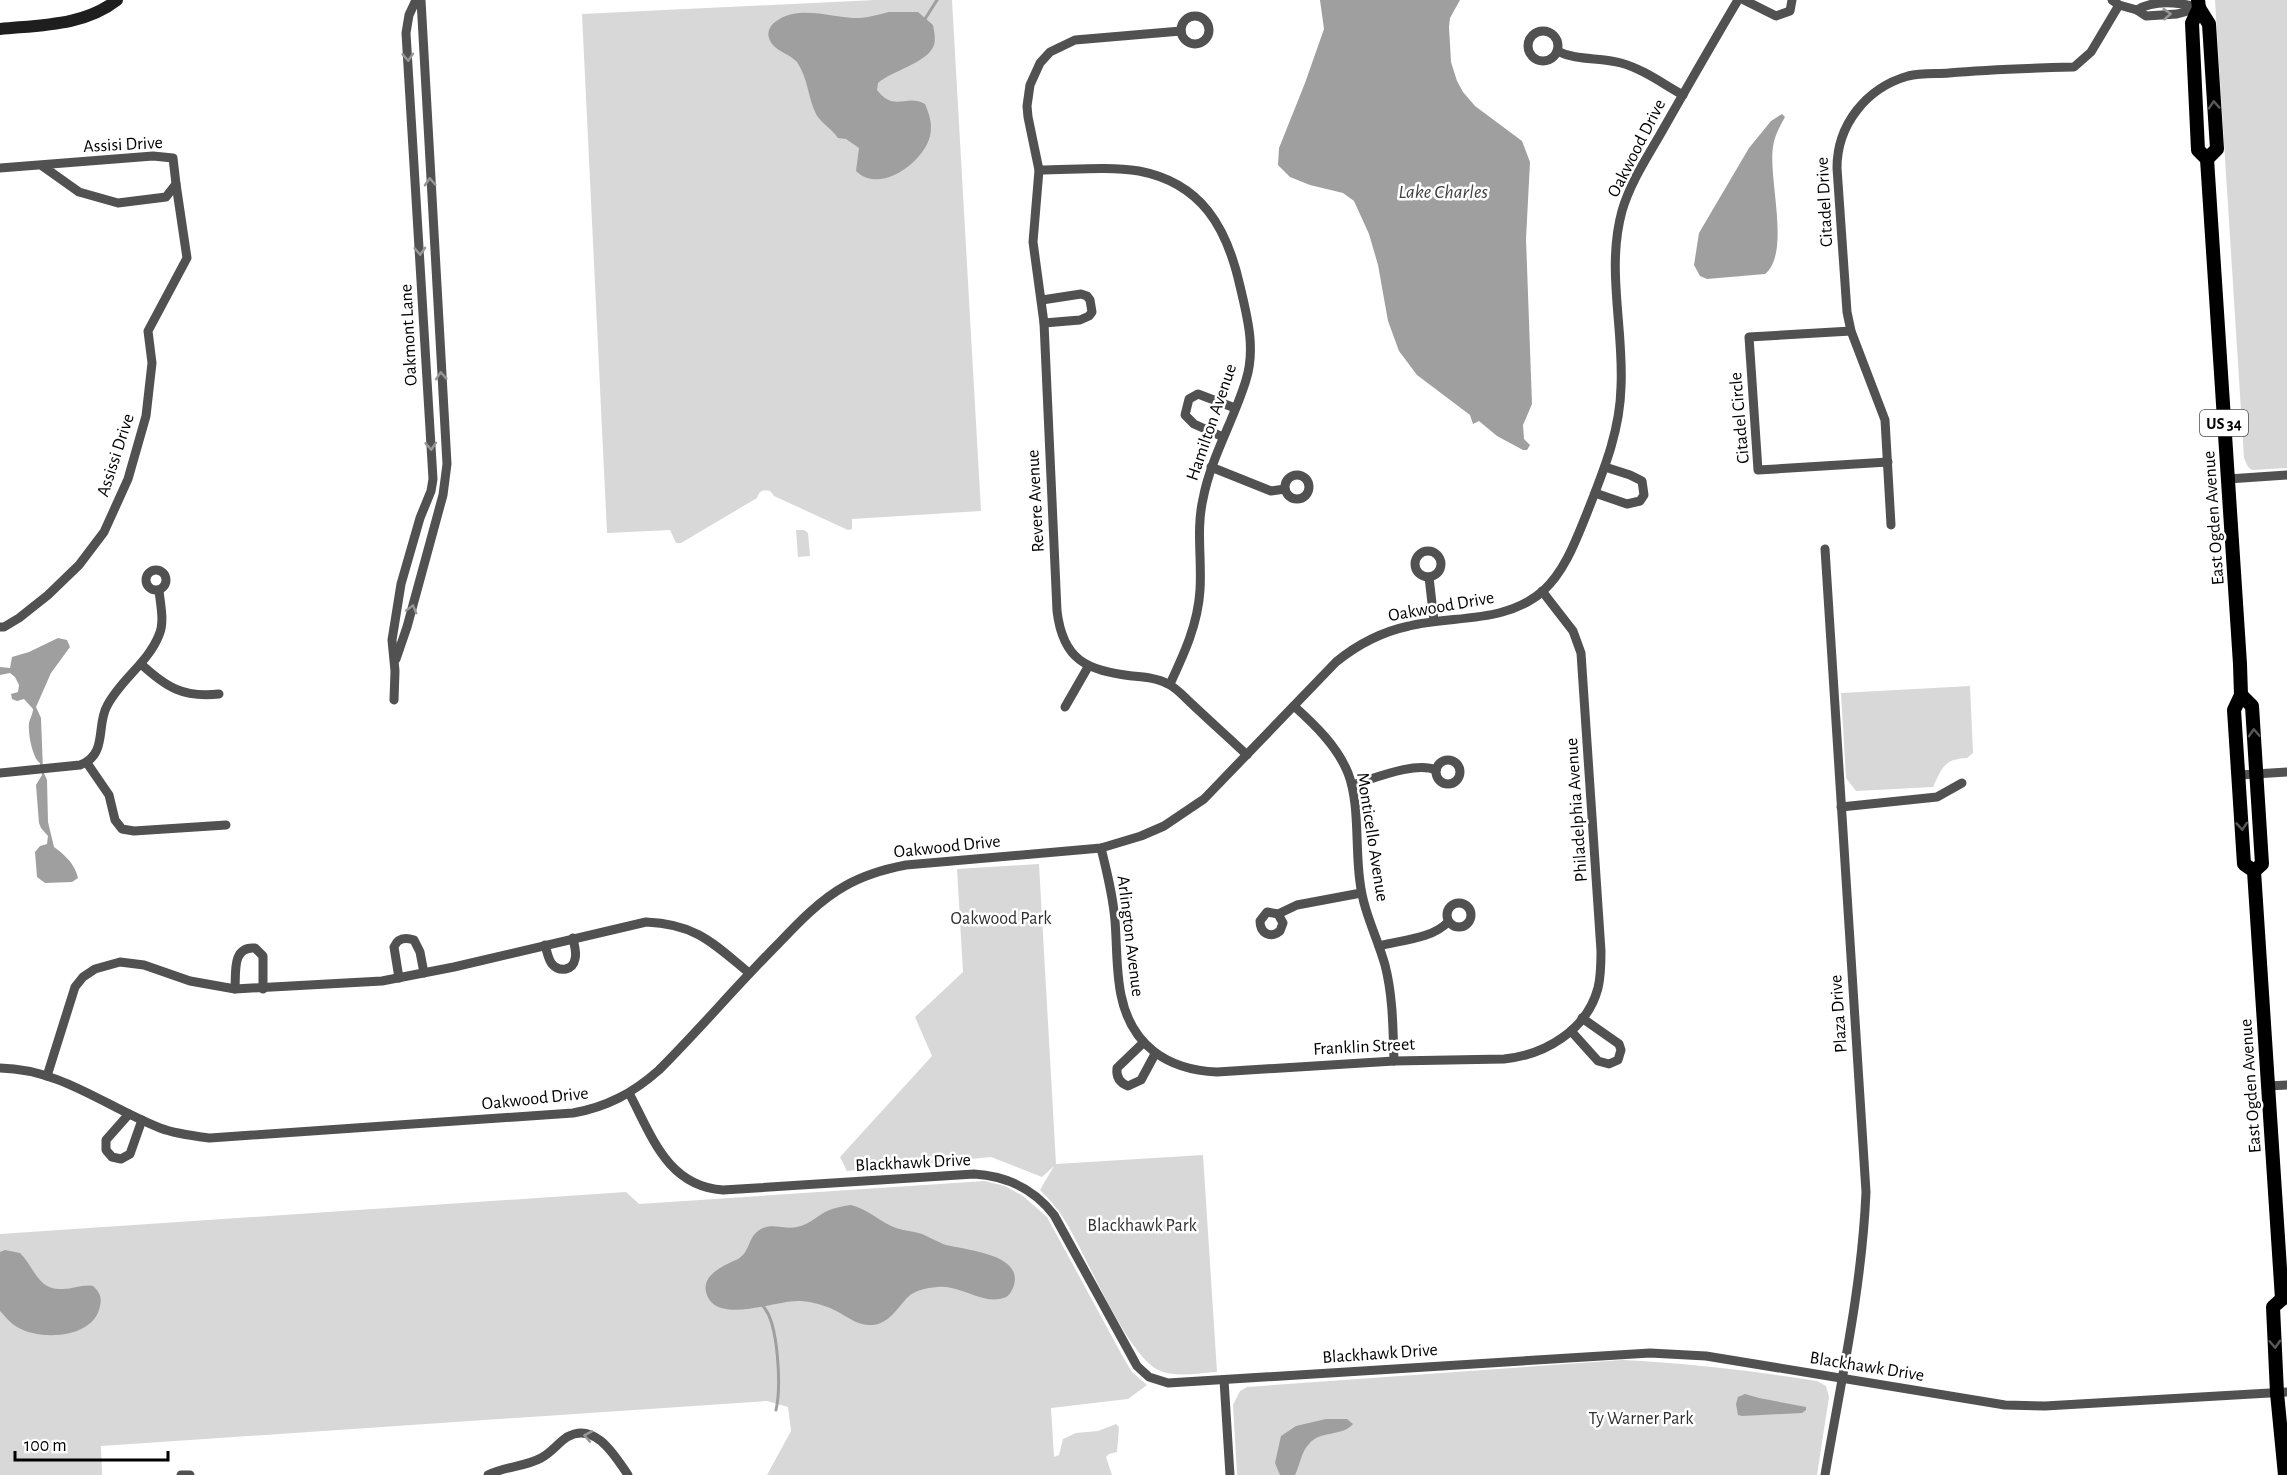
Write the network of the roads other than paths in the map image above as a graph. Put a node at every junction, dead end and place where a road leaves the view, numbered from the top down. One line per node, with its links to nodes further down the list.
1 (117, 0): 9 (street)
2 (416, 0): 37 (street, Oakmont Lane, one-way to 37)
3 (421, 0): 37 (street, Oakmont Lane, one-way to 3)
4 (1738, 0): 12 (street, Oakwood Drive)
5 (1744, 0): 6 (street)
6 (1792, 0)
7 (2116, 3): 8 (street); 19 (street, Citadel Drive)
8 (2198, 4): 26 (main road, East Ogden Avenue / US 34)
9 (0, 29)
10 (1181, 31): 15 (street, Revere Avenue)
11 (1557, 51): 12 (street)
12 (1683, 95): 24 (street, Oakwood Drive)
13 (41, 165): 14 (street, Assisi Drive); 16 (street); 16 (street, Assisi Drive)
14 (0, 168)
15 (1039, 170): 17 (street, Revere Avenue); 20 (street, Hamilton Avenue)
16 (176, 184): 35 (street, Assissi Drive)
17 (1042, 300): 18 (street, Revere Avenue); 18 (street)
18 (1044, 324): 38 (street, Revere Avenue)
19 (1851, 331): 22 (street, Citadel Drive); 22 (street, Citadel Circle)
20 (1235, 408): 21 (street, Hamilton Avenue); 21 (street)
21 (1223, 437): 23 (street, Hamilton Avenue)
22 (1888, 462): 29 (street, Citadel Drive)
23 (1211, 467): 27 (street); 39 (street, Hamilton Avenue)
24 (1605, 467): 28 (street, Oakwood Drive); 28 (street)
25 (2287, 475): 26 (street)
26 (2228, 479): 41 (main road, East Ogden Avenue / US 34)
27 (1285, 489)
28 (1595, 493): 33 (street, Oakwood Drive)
29 (1891, 525)
30 (1825, 549): 54 (street, Plaza Drive)
31 (1429, 577): 34 (street)
32 (159, 590): 36 (street)
33 (1542, 591): 34 (street, Oakwood Drive); 69 (street, Philadelphia Avenue)
34 (1434, 621): 43 (street, Oakwood Drive)
35 (0, 627)
36 (141, 664): 40 (street); 46 (street)
37 (394, 665): 42 (street, Oakmont Lane)
38 (1088, 667): 39 (street); 44 (street)
39 (1170, 684): 45 (street)
40 (219, 694)
41 (2241, 695): 50 (main road, East Ogden Avenue / US 34, one-way to 41); 51 (main road, East Ogden Avenue / US 34)
42 (394, 700)
43 (1294, 706): 45 (street, Oakwood Drive); 53 (street, Monticello Avenue)
44 (1065, 707)
45 (1247, 755): 56 (street, Oakwood Drive)
46 (87, 763): 49 (street); 55 (street)
47 (1436, 770): 53 (street)
48 (2287, 772): 50 (street)
49 (0, 773)
50 (2256, 774): 51 (street); 57 (main road, East Ogden Avenue / US 34)
51 (2239, 776): 57 (main road, East Ogden Avenue / US 34, one-way to 57)
52 (1962, 783): 54 (street)
53 (1352, 785): 58 (street, Monticello Avenue)
54 (1841, 807): 82 (street, Plaza Drive)
55 (226, 825)
56 (1101, 848): 65 (street, Oakwood Drive); 71 (street, Arlington Avenue)
57 (2254, 871): 77 (main road, East Ogden Avenue / US 34)
58 (1361, 892): 59 (street); 63 (street, Monticello Avenue)
59 (1278, 914)
60 (1448, 922): 63 (street)
61 (573, 938): 62 (street); 62 (street); 65 (street)
62 (545, 945): 64 (street)
63 (1379, 946): 73 (street, Monticello Avenue)
64 (424, 973): 66 (street); 66 (street)
65 (749, 974): 78 (street, Oakwood Drive)
66 (399, 978): 68 (street)
67 (236, 989): 68 (street); 68 (street); 75 (street)
68 (263, 989)
69 (1582, 1018): 70 (street, Philadelphia Avenue); 70 (street)
70 (1571, 1031): 73 (street, Franklin Street)
71 (1143, 1043): 72 (street, Arlington Avenue); 72 (street)
72 (1155, 1054): 73 (street, Franklin Street)
73 (1394, 1061)
74 (0, 1068): 75 (street, Oakwood Drive)
75 (47, 1076): 79 (street, Oakwood Drive)
76 (2287, 1085): 77 (street)
77 (2268, 1086): 81 (main road, East Ogden Avenue / US 34)
78 (629, 1093): 80 (street, Oakwood Drive); 83 (street, Blackhawk Drive)
79 (129, 1114): 80 (street, Oakwood Drive); 80 (street)
80 (142, 1120)
81 (2284, 1300): 84 (main road, East Ogden Avenue / US 34, one-way to 84)
82 (1841, 1379): 83 (street, Blackhawk Drive); 84 (street, Blackhawk Drive); 90 (street, Plaza Drive)
83 (1224, 1380): 89 (street)
84 (2282, 1393): 91 (main road, East Ogden Avenue / US 34)
85 (182, 1475): 86 (street)
86 (190, 1475)
87 (488, 1475): 88 (street, one-way to 87)
88 (628, 1475)
89 (1230, 1475)
90 (1825, 1475)
91 (2285, 1475)

